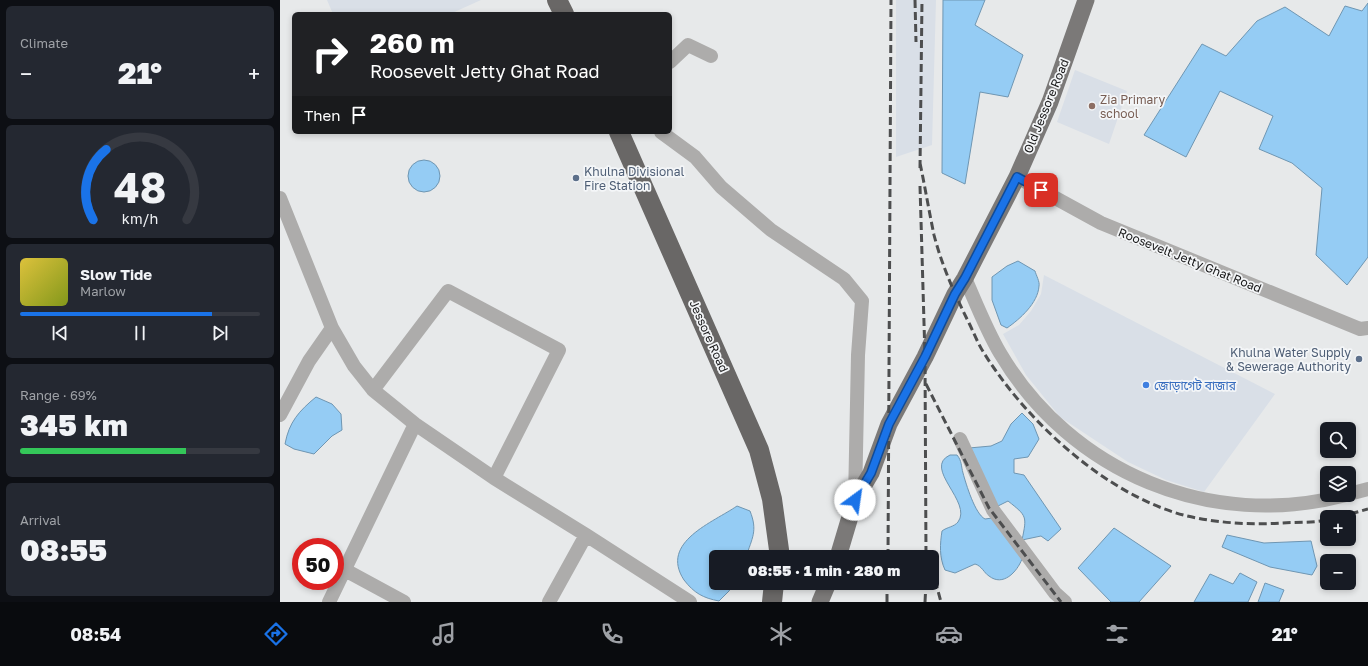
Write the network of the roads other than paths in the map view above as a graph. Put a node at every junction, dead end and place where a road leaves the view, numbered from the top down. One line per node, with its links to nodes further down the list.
1 (557, 0): 3 (highway)
2 (1086, 0): 8 (main road, Old Jessore Road)
3 (563, 12)
4 (711, 56): 5 (street)
5 (672, 60)
6 (620, 134): 23 (highway, Jessore Road)
7 (664, 134): 20 (street)
8 (1017, 177): 10 (main road, Old Jessore Road); 12 (street, Roosevelt Jetty Ghat Road)
9 (280, 198): 11 (street)
10 (965, 278): 20 (main road, Old Jessore Road); 21 (street)
11 (332, 328): 13 (street); 14 (street)
12 (1368, 328)
13 (373, 390): 15 (street); 17 (street)
14 (280, 415)
15 (415, 424): 17 (street); 25 (street)
16 (960, 439): 36 (street)
17 (494, 478): 22 (street)
18 (1368, 489): 19 (street)
19 (1356, 493)
20 (855, 500): 24 (main road, Old Jessore Road)
21 (1320, 500)
22 (586, 535): 31 (street); 32 (street)
23 (778, 550)
24 (840, 550)
25 (345, 570): 29 (street); 30 (street)
26 (773, 590): 33 (highway)
27 (782, 590): 34 (highway)
28 (825, 590): 35 (main road)
29 (329, 602)
30 (404, 602)
31 (550, 602)
32 (690, 602)
33 (772, 602)
34 (782, 602)
35 (820, 602)
36 (1065, 602)

